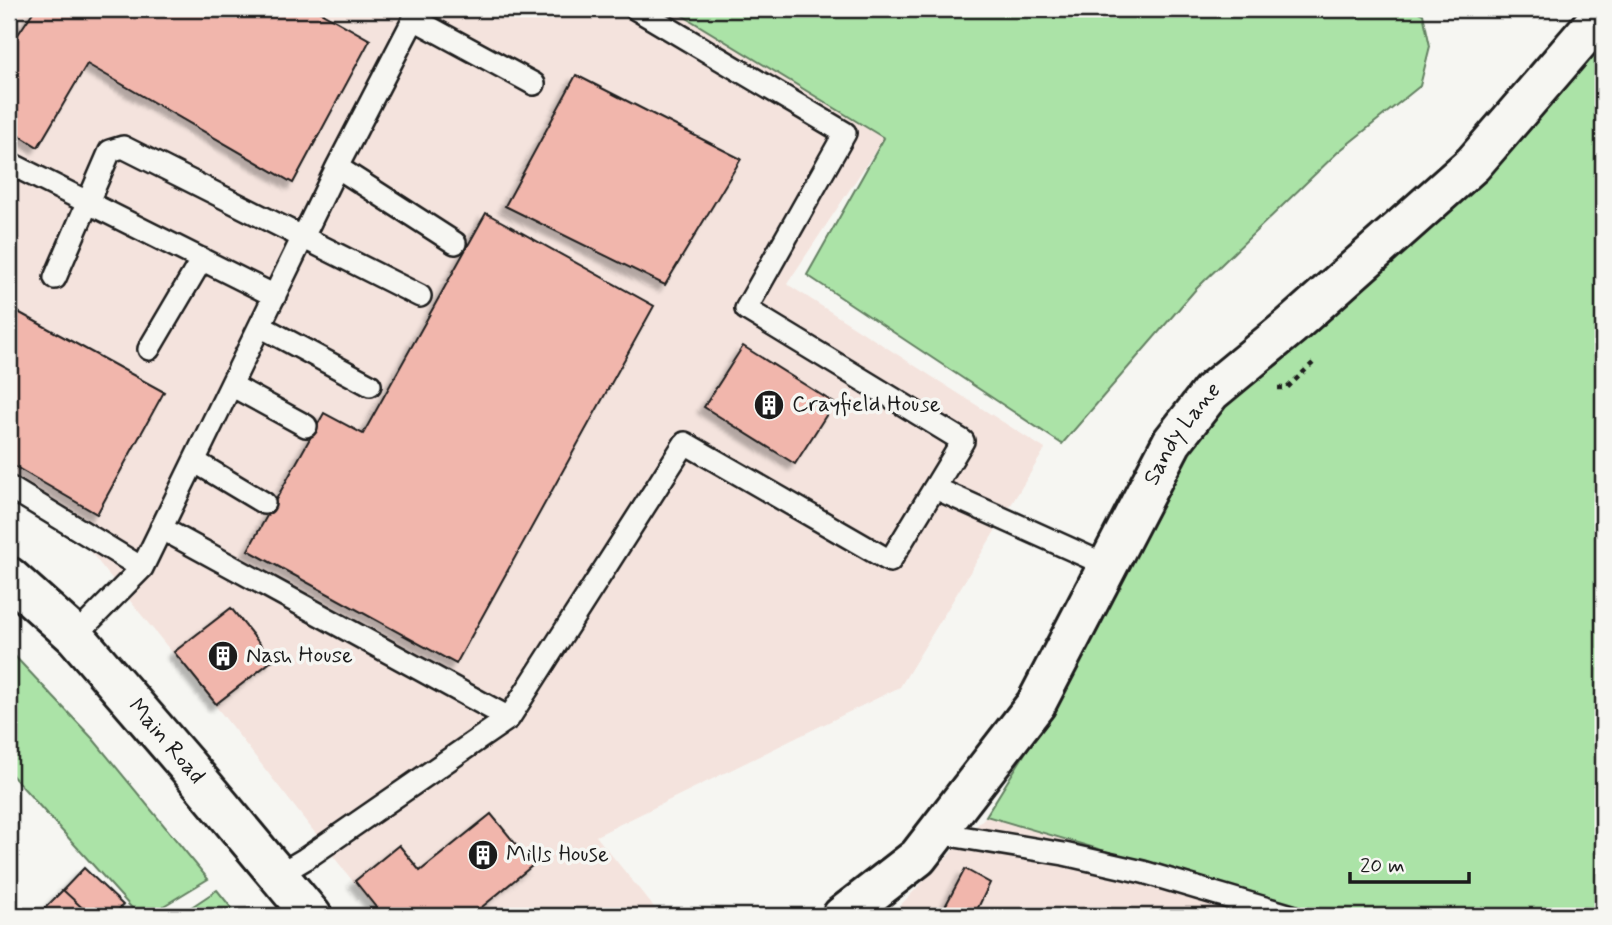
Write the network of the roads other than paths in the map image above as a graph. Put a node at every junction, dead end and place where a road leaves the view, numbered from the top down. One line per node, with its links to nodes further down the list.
1 (636, 9): 21 (lane)
2 (1603, 13): 24 (street, Sandy Lane)
3 (416, 14): 4 (lane); 6 (lane)
4 (534, 84)
5 (9, 163): 7 (lane)
6 (337, 167): 8 (lane); 9 (lane)
7 (86, 201): 8 (lane); 10 (lane); 11 (lane)
8 (303, 237): 12 (lane); 13 (lane)
9 (455, 243)
10 (202, 259): 12 (lane); 15 (lane)
11 (55, 278)
12 (275, 296): 14 (lane)
13 (420, 296)
14 (260, 326): 16 (lane); 17 (lane)
15 (149, 349)
16 (231, 385): 18 (lane); 19 (lane)
17 (370, 385)
18 (306, 426)
19 (194, 461): 22 (lane); 23 (lane)
20 (9, 487): 25 (lane)
21 (935, 488): 24 (lane); 28 (lane)
22 (264, 503)
23 (161, 528): 25 (lane); 28 (lane)
24 (1106, 565): 29 (street, Sandy Lane)
25 (142, 568): 27 (lane)
26 (9, 577): 27 (street, Main Road)
27 (75, 636): 30 (street, Main Road)
28 (509, 718): 30 (lane)
29 (937, 833): 32 (street, Sandy Lane); 33 (lane)
30 (278, 874): 31 (street, Main Road)
31 (312, 916)
32 (842, 916)
33 (1292, 916)

